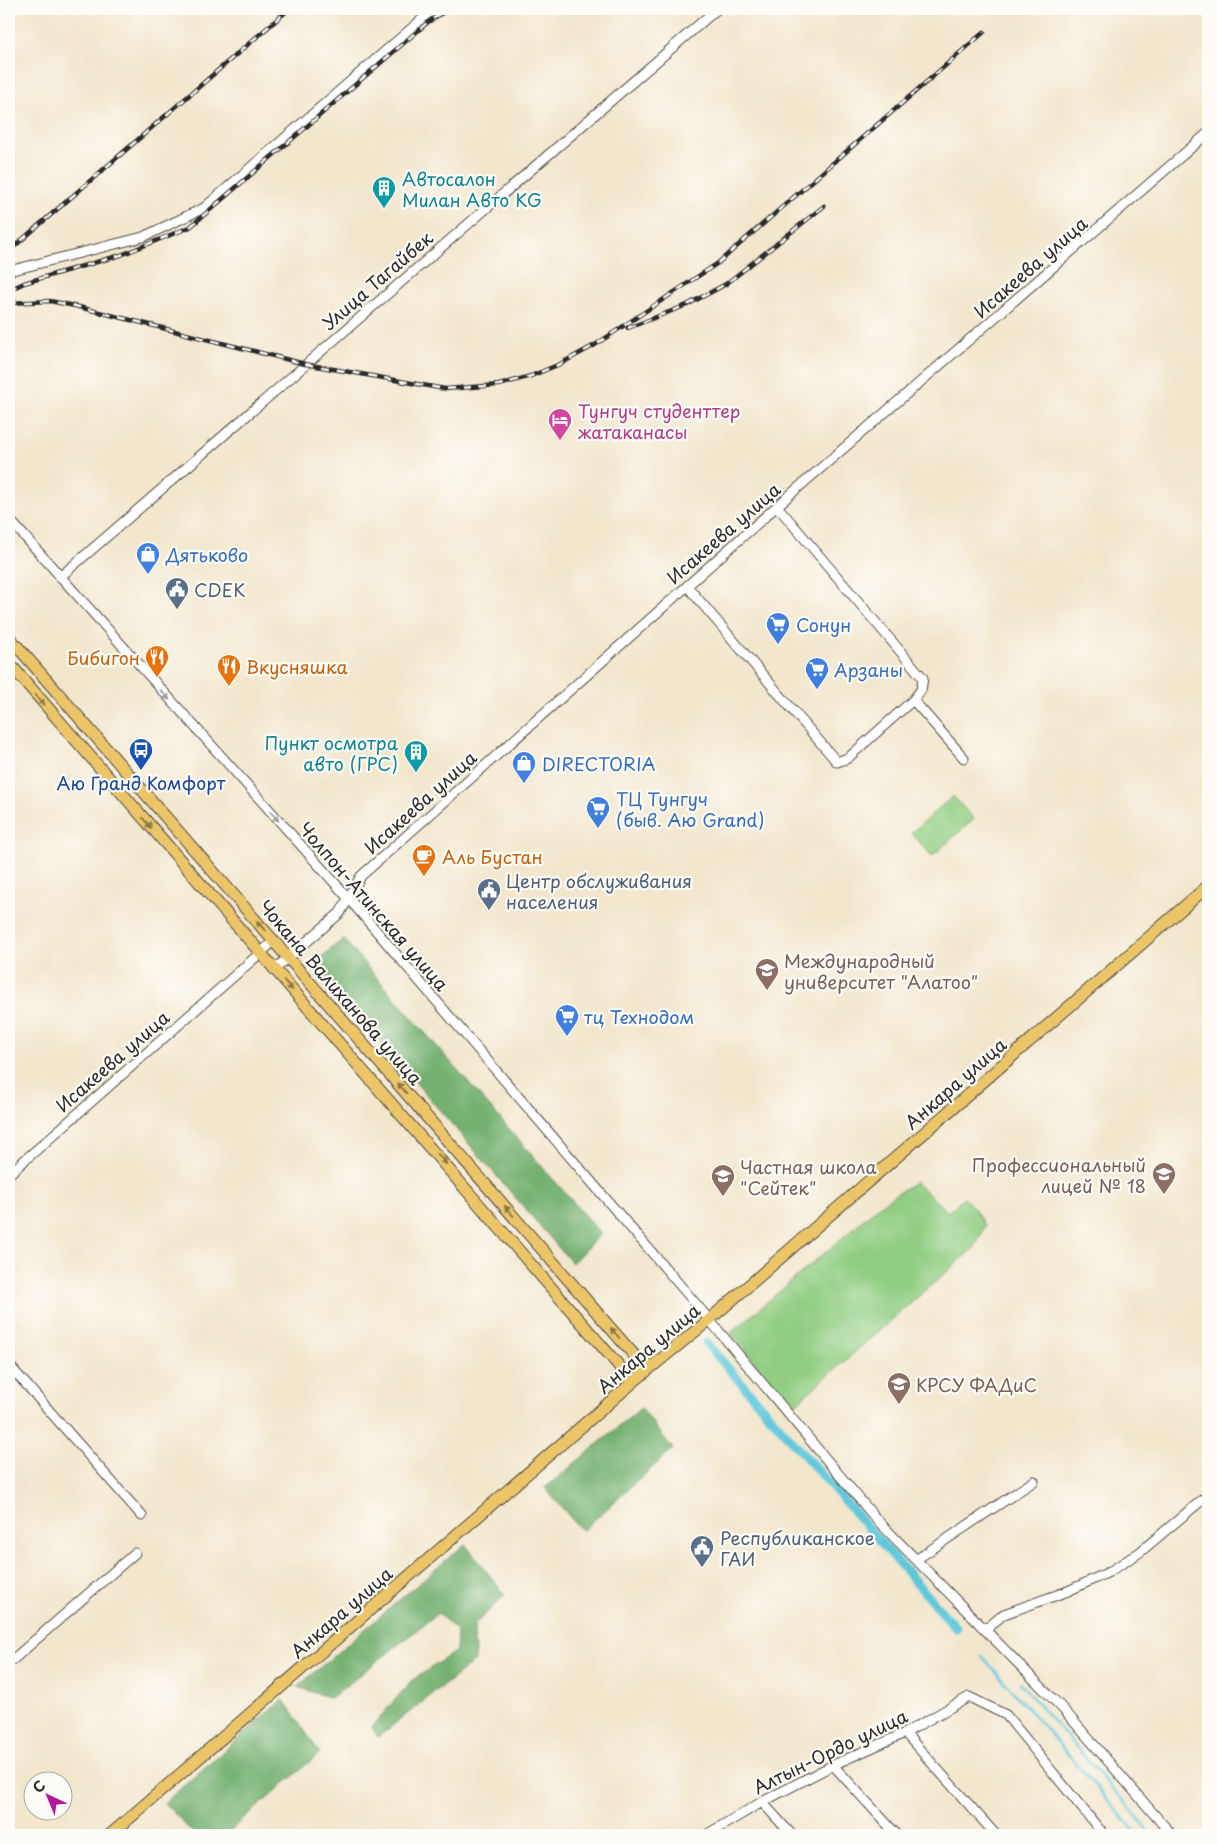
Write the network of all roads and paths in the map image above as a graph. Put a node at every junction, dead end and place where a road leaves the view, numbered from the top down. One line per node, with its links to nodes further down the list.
1 (434, 9): 4 (street)
2 (717, 9): 7 (street, Улица Тагайбек)
3 (1208, 133): 5 (street, Исакеева улица)
4 (9, 271)
5 (777, 506): 8 (street, Исакеева улица); 11 (street)
6 (9, 519): 7 (street, Чолпон-Атинская улица)
7 (60, 577): 16 (street, Чолпон-Атинская улица, one-way to 16)
8 (687, 586): 11 (street); 16 (street, Исакеева улица)
9 (9, 637): 12 (main road, Чокана Валиханова улица)
10 (9, 663): 14 (main road, Чокана Валиханова улица, one-way to 14)
11 (913, 700): 13 (street)
12 (111, 754): 14 (main road); 17 (main road, Чокана Валиханова улица, one-way to 12)
13 (964, 758)
14 (97, 766): 18 (main road, Чокана Валиханова улица, one-way to 18)
15 (1208, 886): 24 (main road, Анкара улица)
16 (348, 899): 19 (street, Исакеева улица); 24 (street, Чолпон-Атинская улица)
17 (274, 941): 18 (street, Исакеева улица); 19 (main road, Чокана Валиханова улица)
18 (260, 953): 20 (main road, Чокана Валиханова улица); 23 (street, Исакеева улица)
19 (289, 958): 20 (street, Исакеева улица); 21 (main road, Чокана Валиханова улица, one-way to 19)
20 (274, 970): 22 (main road, Чокана Валиханова улица, one-way to 22)
21 (442, 1134): 22 (main road); 26 (main road, Чокана Валиханова улица, one-way to 21)
22 (430, 1145): 27 (main road, Чокана Валиханова улица, one-way to 27)
23 (9, 1174)
24 (709, 1320): 26 (main road, Анкара улица); 32 (street, Чолпон-Атинская улица)
25 (9, 1365): 30 (street)
26 (647, 1370): 27 (main road, Анкара улица)
27 (633, 1382): 38 (main road, Анкара улица)
28 (1034, 1481): 32 (street)
29 (1208, 1495): 33 (street)
30 (142, 1516)
31 (135, 1553): 34 (street)
32 (917, 1559): 33 (street, Чолпон-Атинская улица)
33 (990, 1632): 44 (street, Чолпон-Атинская улица)
34 (9, 1663)
35 (905, 1733): 36 (street, Алтын-Ордо улица); 42 (street); 43 (street, Алтын-Ордо улица)
36 (834, 1765): 37 (street, Алтын-Ордо улица); 41 (street)
37 (762, 1802): 39 (street, Алтын-Ордо улица); 40 (street)
38 (110, 1835)
39 (706, 1835)
40 (792, 1835)
41 (897, 1835)
42 (996, 1835)
43 (1104, 1835)
44 (1172, 1835)

